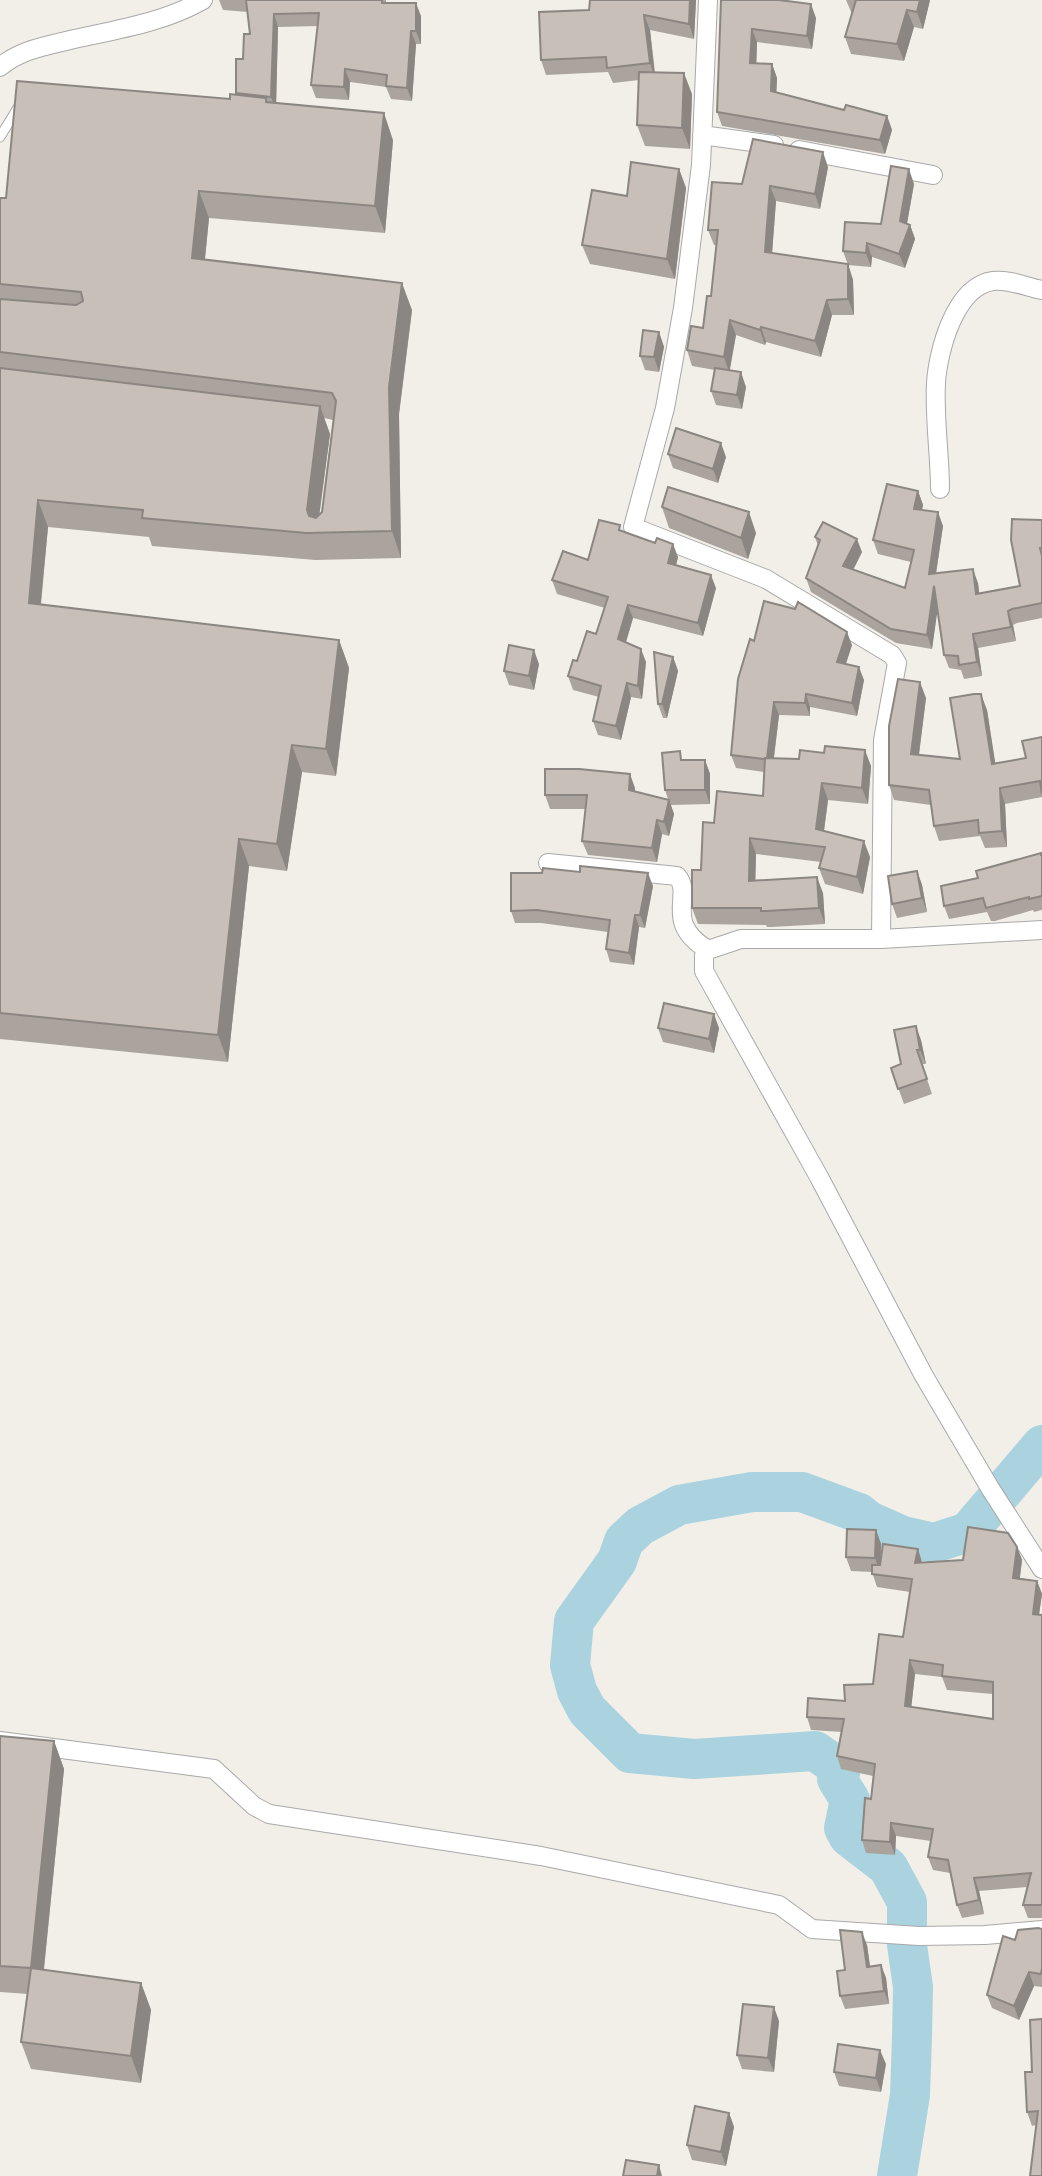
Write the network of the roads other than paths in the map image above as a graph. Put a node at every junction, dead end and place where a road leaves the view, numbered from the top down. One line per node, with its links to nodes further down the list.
1 (203, 0): 3 (street)
2 (708, 0): 5 (street)
3 (0, 67)
4 (31, 94): 6 (lane)
5 (702, 135): 7 (street); 12 (street)
6 (0, 137)
7 (933, 175)
8 (1042, 290): 9 (street)
9 (940, 489)
10 (548, 863): 13 (street)
11 (1042, 930): 12 (street)
12 (881, 939): 13 (street)
13 (708, 950): 14 (street)
14 (1042, 1569)
15 (0, 1741): 16 (street)
16 (1042, 1930)

